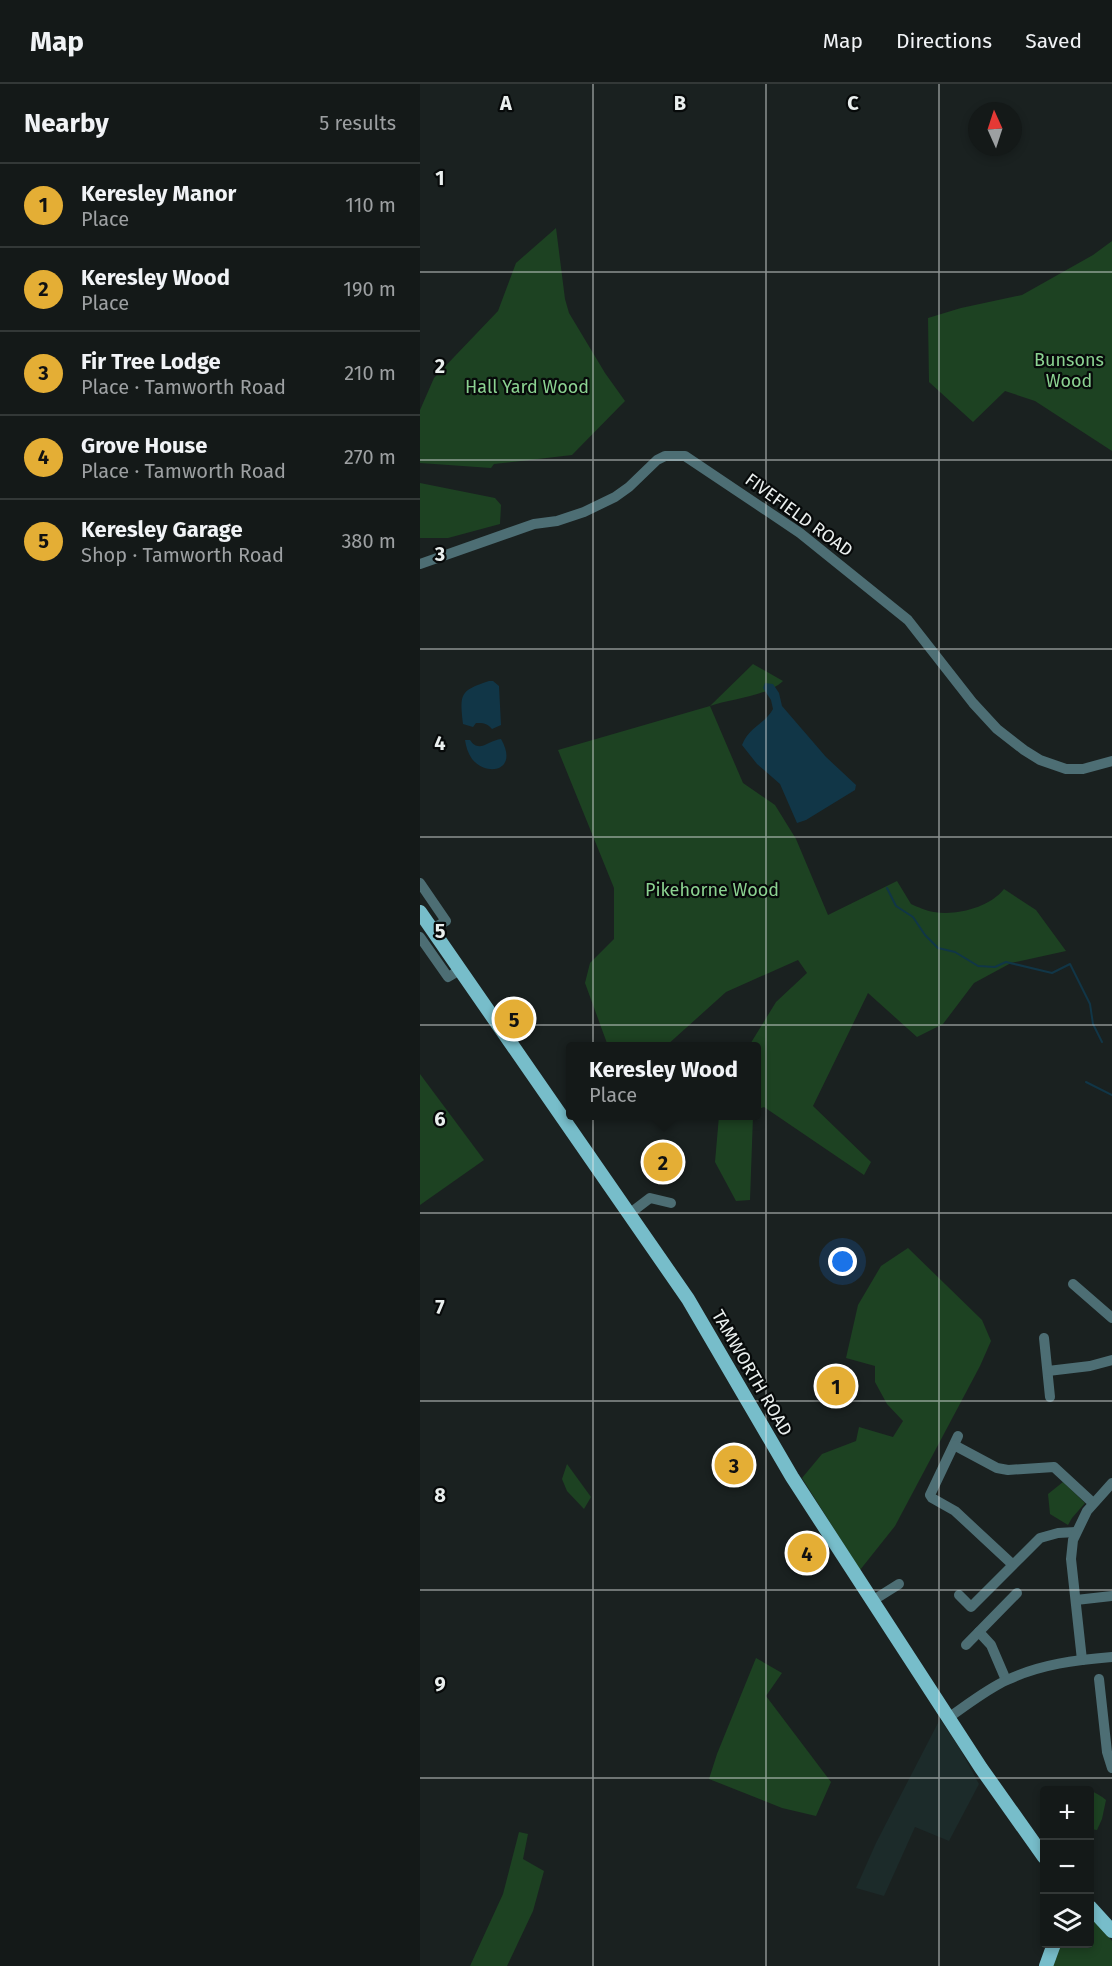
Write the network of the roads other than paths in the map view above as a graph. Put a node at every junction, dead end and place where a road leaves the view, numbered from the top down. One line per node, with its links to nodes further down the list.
1 (420, 564): 2 (street, FIVEFIELD ROAD)
2 (1112, 761)
3 (420, 883): 5 (street)
4 (420, 912): 5 (main road, TAMWORTH ROAD)
5 (432, 929): 7 (main road, TAMWORTH ROAD)
6 (420, 937): 7 (street)
7 (460, 970): 9 (main road, TAMWORTH ROAD)
8 (671, 1203): 9 (street)
9 (629, 1214): 25 (main road, TAMWORTH ROAD)
10 (1073, 1284): 11 (street)
11 (1112, 1318)
12 (1044, 1338): 14 (street)
13 (1112, 1359): 14 (street)
14 (1048, 1371): 15 (street)
15 (1050, 1396)
16 (1112, 1483): 17 (street)
17 (1094, 1503): 18 (street); 19 (street)
18 (1076, 1532): 19 (street); 24 (street)
19 (1012, 1564): 22 (street)
20 (899, 1584): 25 (street)
21 (1017, 1593): 26 (street)
22 (958, 1595)
23 (1112, 1596): 24 (street)
24 (1076, 1600): 29 (street)
25 (872, 1601): 32 (main road, TAMWORTH ROAD)
26 (979, 1632): 27 (street); 31 (street)
27 (966, 1645)
28 (1112, 1657): 29 (street)
29 (1082, 1660): 31 (street)
30 (1099, 1679): 33 (street)
31 (1006, 1680): 32 (street)
32 (948, 1718): 35 (main road, TAMWORTH ROAD)
33 (1108, 1721): 34 (street)
34 (1112, 1768)
35 (1040, 1851)
36 (1094, 1912): 37 (main road)
37 (1112, 1931)
38 (1053, 1948): 39 (main road)
39 (1046, 1966)

